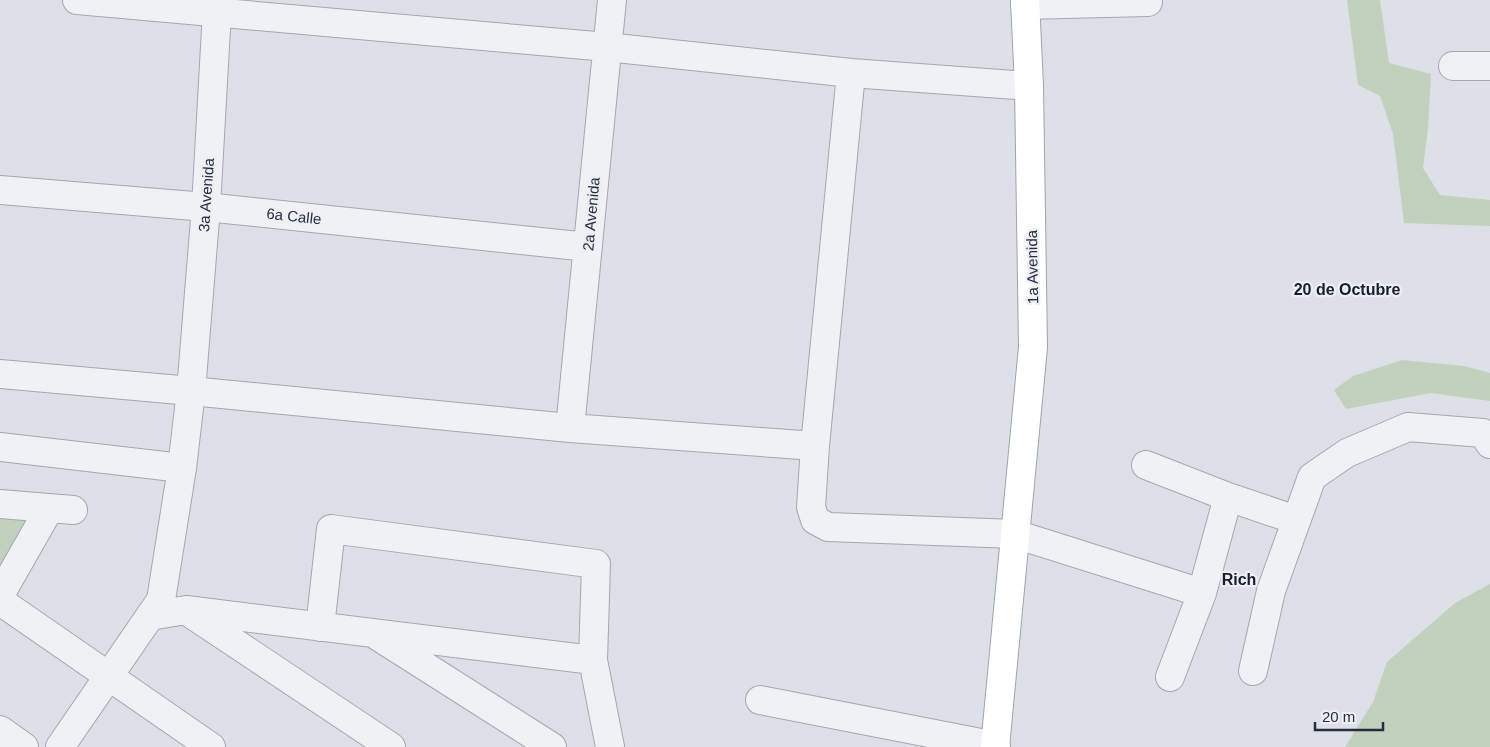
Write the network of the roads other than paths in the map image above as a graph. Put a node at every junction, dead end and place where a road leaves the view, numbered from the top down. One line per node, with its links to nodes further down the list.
1 (77, 0): 6 (street)
2 (612, 0): 7 (street, 2a Avenida)
3 (1111, 1): 4 (street); 5 (street)
4 (1025, 2): 11 (main road, 1a Avenida)
5 (1148, 2)
6 (215, 6): 7 (street); 13 (street, 3a Avenida)
7 (607, 47): 10 (street); 14 (street, 2a Avenida)
8 (1453, 66): 9 (street)
9 (1490, 66)
10 (851, 73): 11 (street); 19 (street)
11 (1029, 86): 26 (main road, 1a Avenida)
12 (0, 190): 13 (street, 6a Calle)
13 (206, 207): 14 (street, 6a Calle); 16 (street, 3a Avenida)
14 (588, 247): 17 (street, 2a Avenida)
15 (0, 374): 16 (street)
16 (191, 391): 17 (street); 22 (street, 3a Avenida)
17 (570, 428): 19 (street)
18 (1490, 444): 25 (street)
19 (815, 446): 26 (street)
20 (0, 447): 22 (street)
21 (1146, 465): 23 (street)
22 (182, 468): 31 (street, 3a Avenida)
23 (1228, 497): 25 (street); 27 (street)
24 (0, 504): 28 (street)
25 (1296, 520): 35 (street)
26 (1015, 534): 27 (street); 46 (main road, 1a Avenida)
27 (1202, 593): 37 (street)
28 (0, 595)
29 (0, 601): 36 (street)
30 (186, 610): 31 (street); 32 (street); 43 (street)
31 (150, 616): 36 (street, 3a Avenida)
32 (320, 627): 33 (street); 34 (street)
33 (370, 632): 34 (street); 44 (street)
34 (593, 660): 45 (street)
35 (1253, 671)
36 (109, 676): 41 (street, 3a Avenida); 42 (street)
37 (1170, 677)
38 (760, 700): 46 (street)
39 (0, 730): 40 (street)
40 (24, 747)
41 (60, 747)
42 (211, 747)
43 (391, 747)
44 (552, 747)
45 (610, 747)
46 (996, 747)

